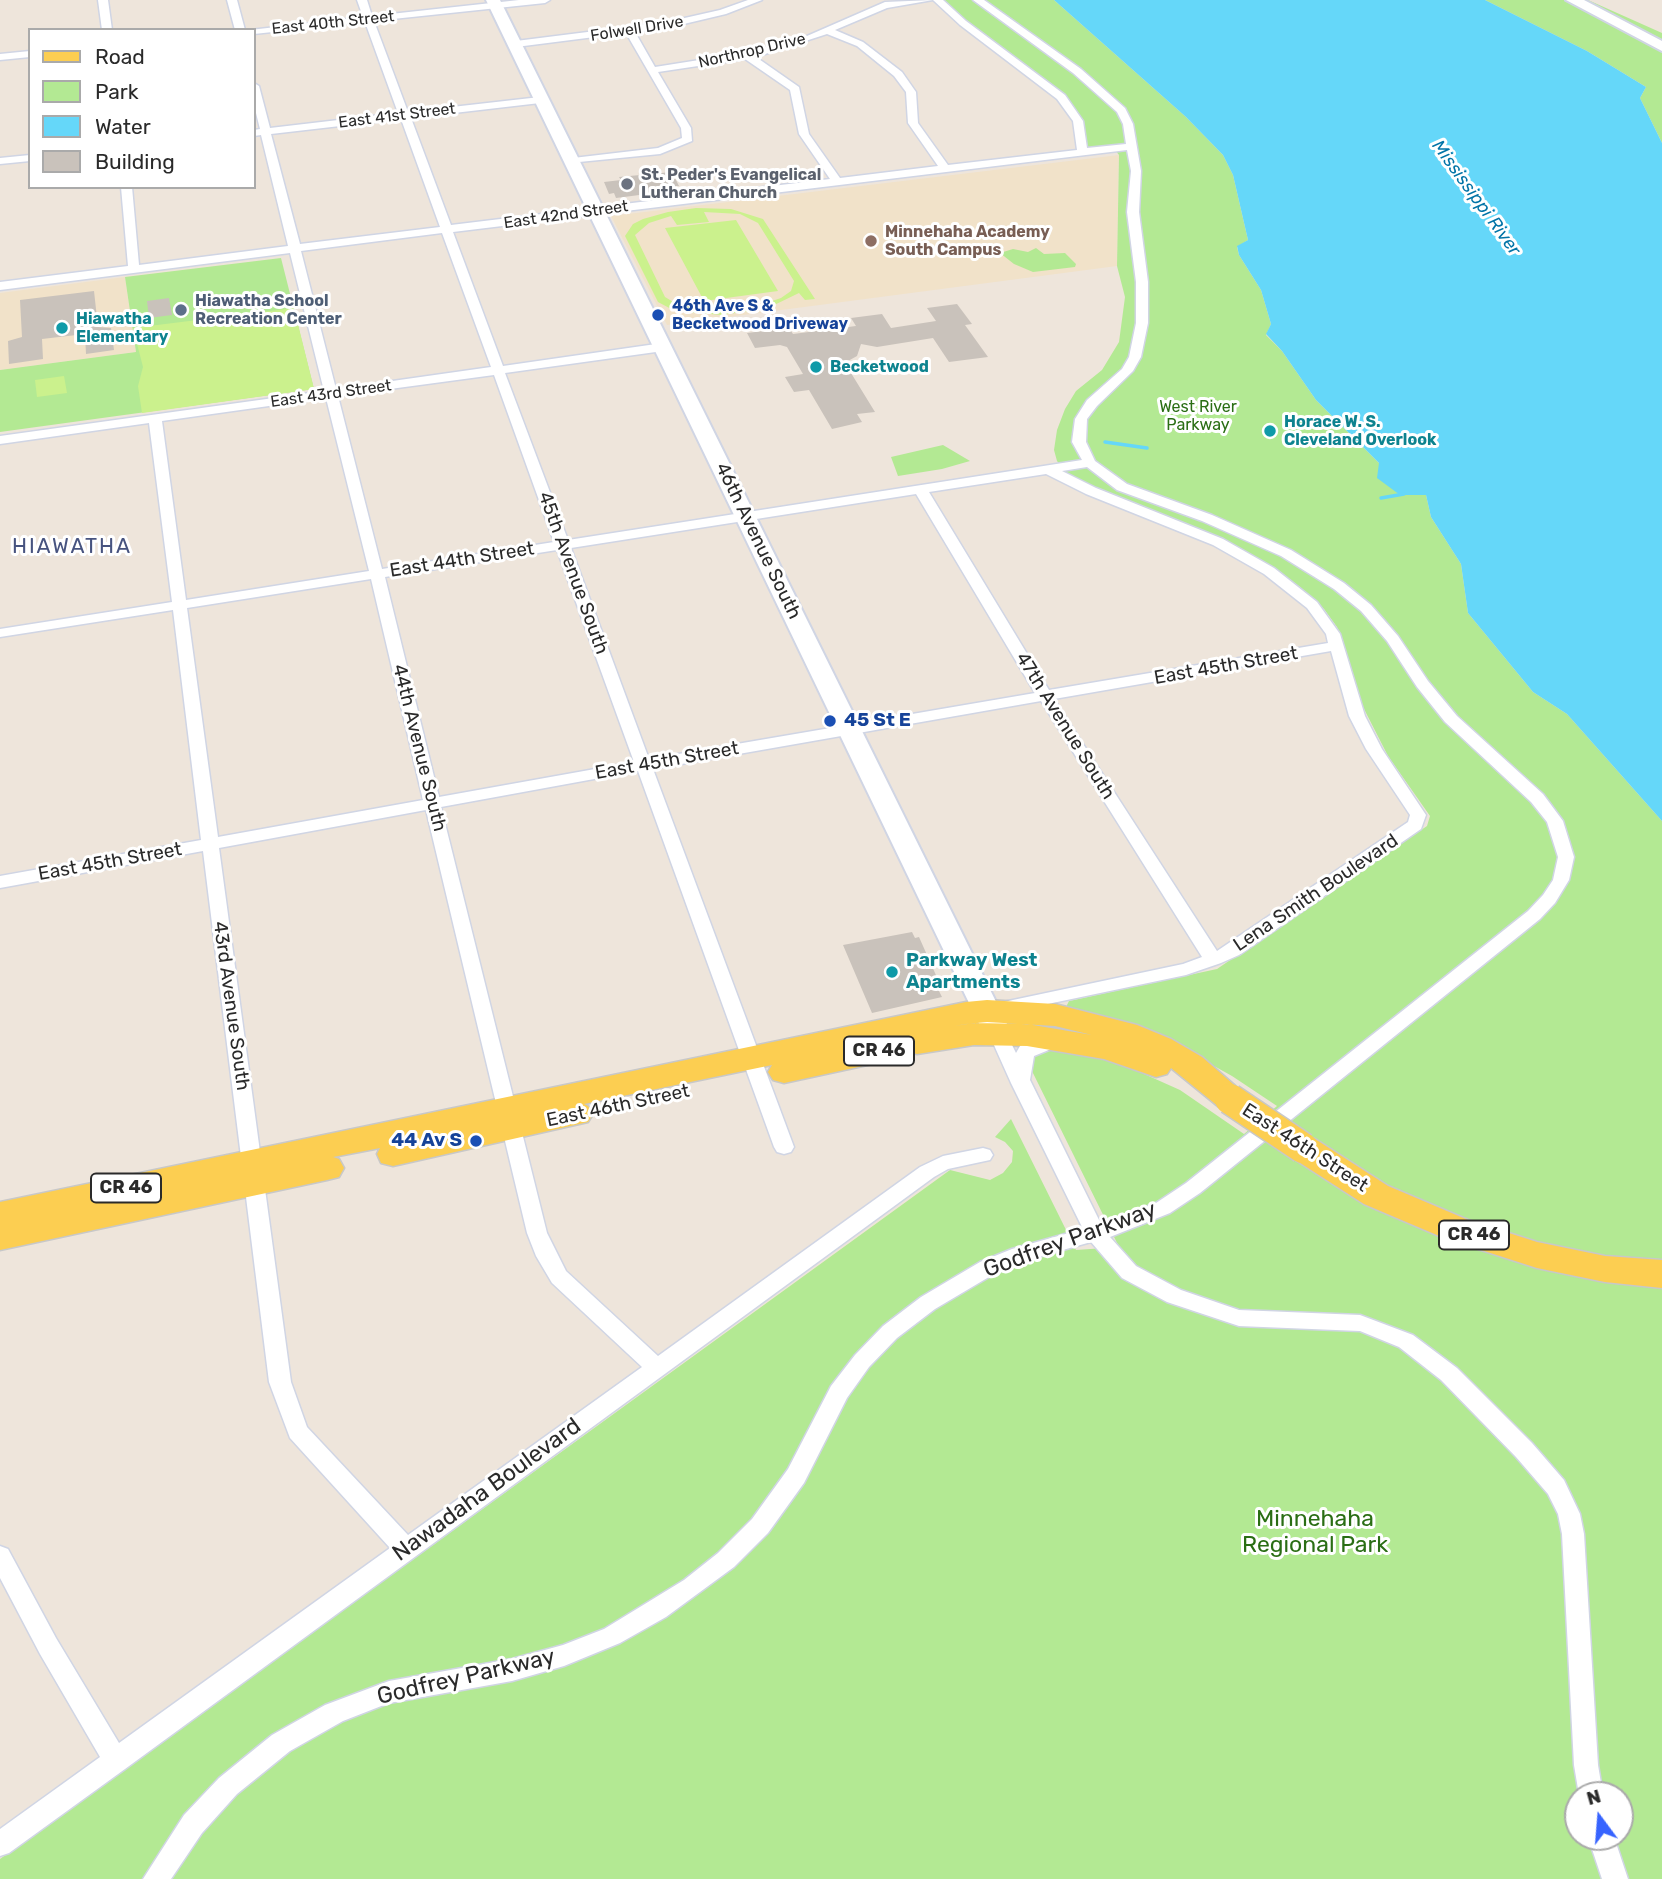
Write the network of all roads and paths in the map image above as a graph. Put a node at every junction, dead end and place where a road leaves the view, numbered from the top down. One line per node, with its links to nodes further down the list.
1 (103, 0): 12 (street)
2 (232, 0): 13 (street)
3 (362, 0): 11 (street, 45th Avenue South)
4 (545, 0): 10 (street, East 40th Street)
5 (757, 0): 16 (street, Folwell Drive)
6 (928, 0): 15 (street, Northrop Drive)
7 (939, 0): 28 (street)
8 (978, 0): 27 (street)
9 (1573, 0): 18 (street)
10 (494, 3): 11 (street, East 40th Street); 17 (street, 46th Avenue South)
11 (368, 19): 14 (street, East 40th Street); 25 (street, 45th Avenue South)
12 (107, 28)
13 (239, 28)
14 (256, 31)
15 (828, 31): 20 (street, Northrop Drive); 32 (street)
16 (630, 32): 17 (street, Folwell Drive); 22 (street)
17 (516, 44): 23 (street, 46th Avenue South)
18 (1662, 47)
19 (28, 54): 21 (street)
20 (748, 56): 22 (street, Northrop Drive); 33 (street)
21 (0, 57)
22 (653, 70): 31 (street)
23 (540, 100): 25 (street, East 41st Street); 31 (street, 46th Avenue South)
24 (256, 104): 26 (street, 44th Avenue South)
25 (405, 115): 26 (street, East 41st Street); 36 (street, 45th Avenue South)
26 (259, 132): 37 (street, 44th Avenue South)
27 (1133, 146): 28 (street, East 42nd Street); 45 (street)
28 (1085, 152): 32 (street, East 42nd Street)
29 (28, 158): 30 (street)
30 (0, 161)
31 (573, 162): 35 (street, 46th Avenue South)
32 (946, 169): 33 (street, East 42nd Street)
33 (838, 182): 35 (street, East 42nd Street)
34 (126, 189): 38 (street)
35 (594, 211): 36 (street, East 42nd Street); 40 (street, 46th Avenue South)
36 (448, 230): 37 (street, East 42nd Street); 41 (street, 45th Avenue South)
37 (293, 250): 38 (street, East 42nd Street); 42 (street, 44th Avenue South)
38 (134, 270): 39 (street, East 42nd Street)
39 (0, 286)
40 (663, 347): 41 (street, East 43rd Street); 48 (street, 46th Avenue South)
41 (499, 370): 42 (street, East 43rd Street); 49 (street, 45th Avenue South)
42 (330, 394): 43 (street, East 43rd Street); 50 (street, 44th Avenue South)
43 (155, 418): 44 (street, East 43rd Street); 51 (street, 43rd Avenue South)
44 (0, 440)
45 (1090, 463): 46 (street, East 44th Street); 71 (street, Godfrey Parkway)
46 (1048, 470): 47 (street, East 44th Street); 53 (street, Lena Smith Boulevard)
47 (920, 489): 48 (street, East 44th Street); 54 (street, 47th Avenue South)
48 (744, 515): 49 (street, East 44th Street); 55 (street, 46th Avenue South)
49 (562, 544): 50 (street, East 44th Street); 56 (street, 45th Avenue South)
50 (377, 574): 51 (street, East 44th Street); 57 (street, 44th Avenue South)
51 (180, 605): 52 (street, East 44th Street); 58 (street, 43rd Avenue South)
52 (0, 633)
53 (1336, 646): 54 (street, East 45th Street); 60 (street, Lena Smith Boulevard)
54 (1045, 696): 55 (street, East 45th Street); 60 (street, 47th Avenue South)
55 (851, 729): 56 (street, East 45th Street); 61 (street, 46th Avenue South)
56 (646, 766): 57 (street, East 45th Street); 63 (street, 45th Avenue South)
57 (432, 804): 58 (street, East 45th Street); 66 (street, 44th Avenue South)
58 (209, 844): 59 (street, East 45th Street); 69 (street, 43rd Avenue South)
59 (0, 882)
60 (1215, 959): 61 (street, East 46th Street)
61 (992, 1022): 62 (main road, East 46th Street / CR 46); 63 (main road, East 46th Street / CR 46); 64 (street, 46th Avenue South); 65 (main road, East 46th Street / CR 46)
62 (1058, 1039): 64 (street); 65 (main road, East 46th Street / CR 46)
63 (757, 1067): 66 (main road, East 46th Street / CR 46); 67 (street, 45th Avenue South)
64 (1020, 1083): 71 (street, 46th Avenue South)
65 (1230, 1099): 73 (main road, East 46th Street / CR 46, bridge)
66 (511, 1118): 69 (main road, East 46th Street / CR 46); 74 (street, 44th Avenue South)
67 (784, 1146)
68 (983, 1155): 74 (street, Nawadaha Boulevard)
69 (253, 1173): 70 (main road, East 46th Street / CR 46); 72 (main road, East 46th Street / CR 46); 75 (street, 43rd Avenue South)
70 (0, 1214)
71 (1095, 1233): 78 (street, 46th Avenue South); 81 (street, Godfrey Parkway)
72 (0, 1237)
73 (1662, 1274)
74 (657, 1367): 75 (street, Nawadaha Boulevard)
75 (406, 1549): 77 (street, Nawadaha Boulevard)
76 (0, 1556): 77 (street)
77 (116, 1761): 79 (street, Nawadaha Boulevard)
78 (1589, 1781)
79 (0, 1844)
80 (1606, 1851): 82 (street)
81 (156, 1879)
82 (1615, 1879)

